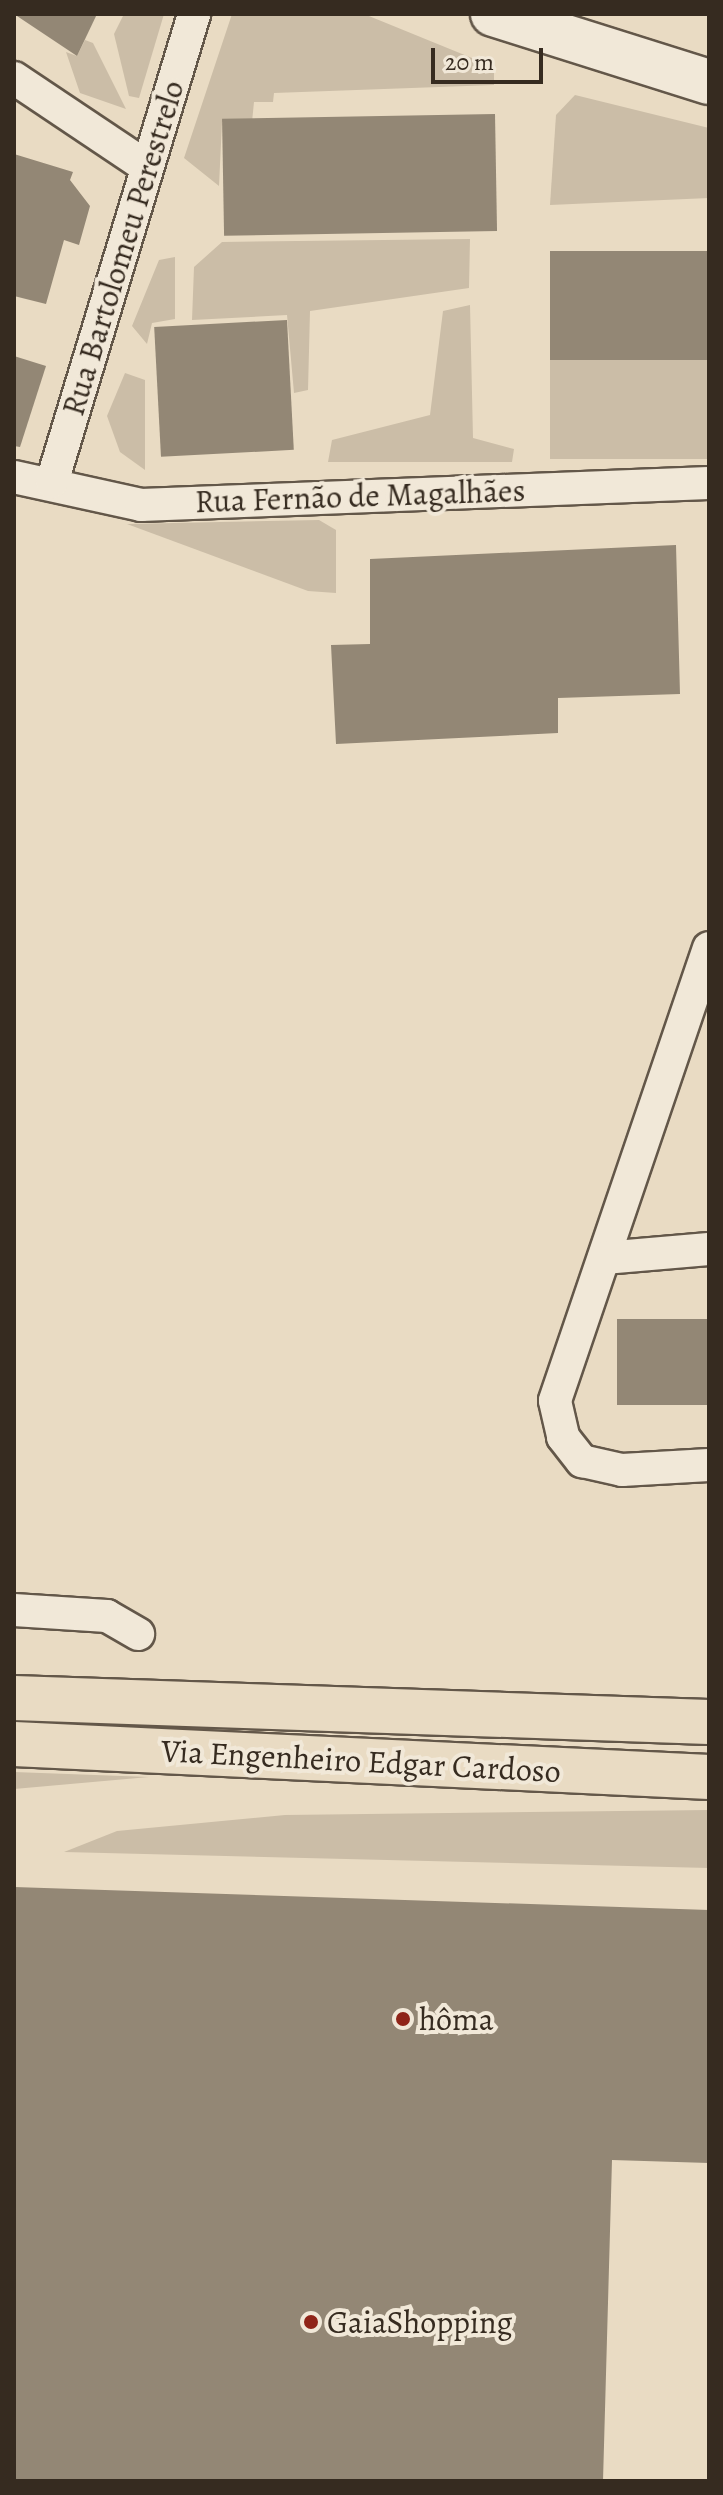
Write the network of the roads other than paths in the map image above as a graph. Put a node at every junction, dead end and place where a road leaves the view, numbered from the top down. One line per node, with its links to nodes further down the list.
1 (194, 14): 5 (street, Rua Bartolomeu Perestrelo)
2 (493, 14): 4 (main road)
3 (14, 78): 5 (street)
4 (709, 82)
5 (147, 167): 7 (street, Rua Bartolomeu Perestrelo)
6 (14, 477): 7 (street, Rua Fernão de Magalhães)
7 (52, 482): 8 (street, Rua Fernão de Magalhães)
8 (709, 483)
9 (709, 948): 10 (street)
10 (695, 1030): 12 (street)
11 (709, 1249): 12 (street)
12 (604, 1258): 13 (street)
13 (709, 1465)
14 (14, 1610): 15 (street)
15 (138, 1634)
16 (14, 1698): 17 (main road, Via Engenheiro Edgar Cardoso)
17 (709, 1722)
18 (14, 1744): 19 (main road, Via Engenheiro Edgar Cardoso)
19 (709, 1777)

